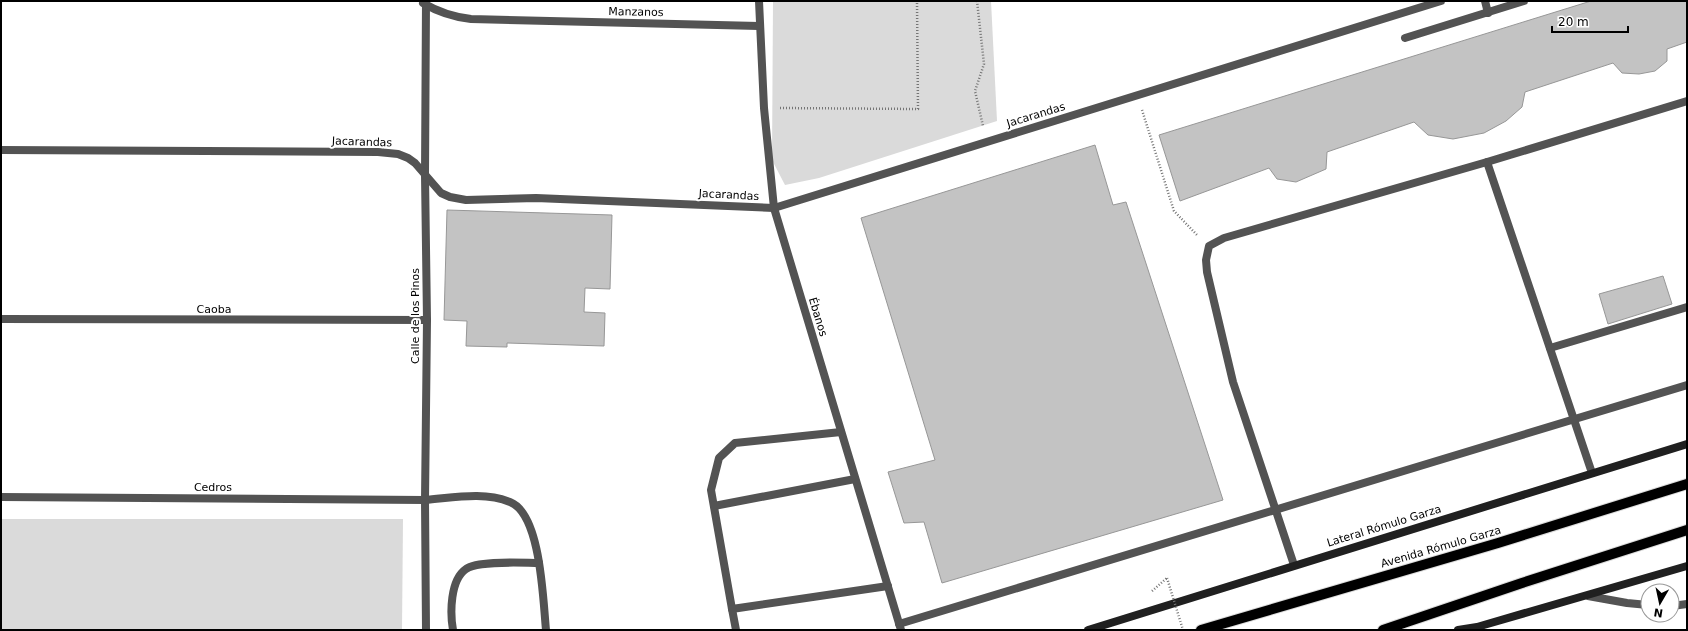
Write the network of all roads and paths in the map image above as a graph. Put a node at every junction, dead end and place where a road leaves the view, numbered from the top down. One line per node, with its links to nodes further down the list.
1 (759, 1): 9 (street, Ébanos)
2 (917, 1): 13 (path)
3 (977, 1): 14 (path)
4 (1441, 1): 11 (street, Jacarandas)
5 (1485, 1): 8 (street)
6 (1524, 1): 8 (street)
7 (424, 2): 9 (street, Manzanos); 17 (street, Calle de los Pinos)
8 (1488, 12): 10 (street)
9 (759, 26): 13 (street, Ébanos)
10 (1405, 38)
11 (1137, 96): 14 (street, Jacarandas); 19 (path)
12 (1687, 101): 16 (street)
13 (764, 108): 18 (street, Ébanos)
14 (990, 141): 18 (street, Jacarandas)
15 (1, 150): 17 (street, Jacarandas)
16 (1487, 162): 19 (street); 23 (street)
17 (425, 175): 18 (street, Jacarandas); 22 (street, Calle de los Pinos)
18 (774, 208): 26 (street, Ébanos)
19 (1209, 246): 34 (street)
20 (1687, 307): 23 (street)
21 (1, 319): 22 (street, Caoba)
22 (427, 320): 32 (street, Calle de los Pinos)
23 (1550, 348): 25 (street)
24 (1687, 385): 25 (street)
25 (1574, 420): 28 (street); 34 (street)
26 (841, 432): 29 (street, Ébanos); 33 (street)
27 (1687, 444): 28 (street, Lateral Rómulo Garza)
28 (1592, 473): 37 (street, Lateral Rómulo Garza)
29 (855, 479): 33 (street); 40 (street, Ébanos)
30 (1687, 484): 53 (main road, Avenida Rómulo Garza)
31 (1, 497): 32 (street, Cedros)
32 (425, 500): 36 (street, Cedros); 46 (street, Calle de los Pinos)
33 (714, 506): 43 (street)
34 (1275, 509): 37 (street); 44 (street)
35 (1687, 530): 54 (main road)
36 (539, 563): 47 (street); 48 (street, Cedros)
37 (1294, 565): 50 (street, Lateral Rómulo Garza)
38 (1687, 566): 41 (street)
39 (1167, 578): 51 (path, bridge)
40 (888, 586): 43 (street); 44 (street, Ébanos)
41 (1588, 596): 42 (street); 45 (street)
42 (1640, 604)
43 (732, 608): 49 (street)
44 (900, 627)
45 (1478, 629): 55 (street)
46 (426, 630)
47 (453, 630)
48 (546, 630)
49 (736, 630)
50 (1088, 630)
51 (1183, 630)
52 (1191, 630): 53 (main road, Avenida Rómulo Garza)
53 (1202, 630)
54 (1384, 630)
55 (1458, 630)

